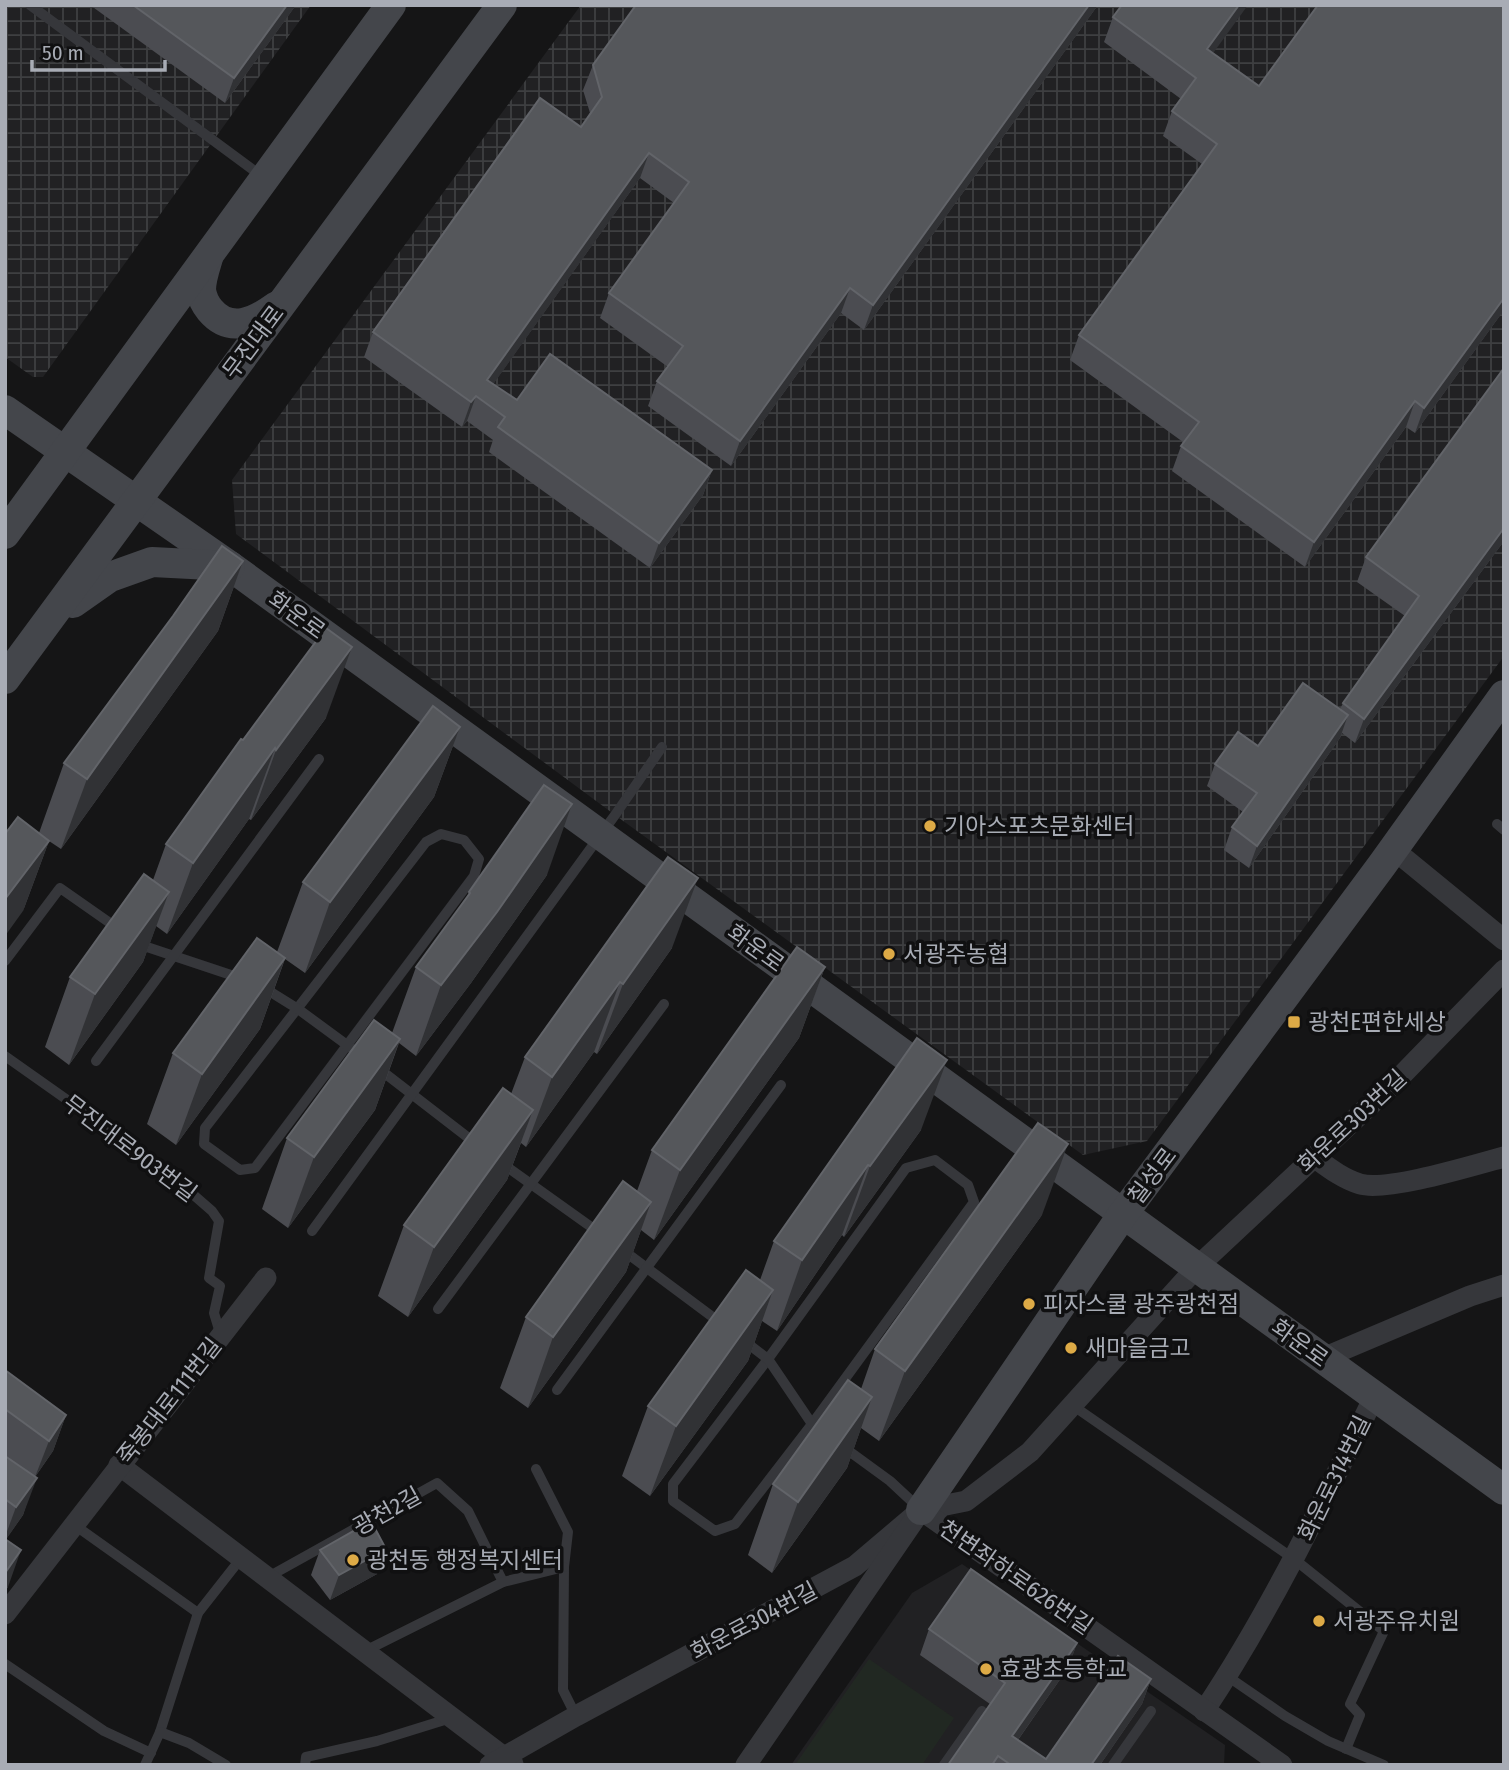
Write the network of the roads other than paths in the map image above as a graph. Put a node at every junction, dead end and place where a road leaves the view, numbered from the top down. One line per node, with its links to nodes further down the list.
1 (30, 5): 4 (lane)
2 (391, 5): 4 (street)
3 (502, 5): 6 (street, 무진대로)
4 (264, 178): 5 (street)
5 (209, 254): 6 (street); 8 (street)
6 (284, 300): 9 (street, 무진대로)
7 (5, 410): 8 (street, 화운로)
8 (65, 452): 9 (street, 화운로); 10 (street)
9 (136, 501): 11 (street, 화운로); 12 (street, 무진대로)
10 (5, 534)
11 (230, 566): 12 (street); 17 (street, 화운로)
12 (48, 622): 13 (street, 무진대로)
13 (5, 679)
14 (1504, 695): 18 (street, 칠성로)
15 (662, 747): 17 (lane)
16 (318, 759): 20 (lane)
17 (600, 835): 29 (lane); 33 (street, 화운로)
18 (1394, 849): 19 (street); 33 (street, 칠성로)
19 (1504, 940)
20 (175, 956): 21 (lane); 24 (lane); 27 (lane)
21 (5, 961)
22 (1504, 970): 30 (street, 화운로303번길)
23 (664, 1004): 32 (lane)
24 (298, 1009): 25 (lane); 25 (lane); 25 (lane)
25 (348, 1046): 29 (lane)
26 (5, 1056): 40 (lane, 무진대로903번길)
27 (96, 1061)
28 (781, 1084): 35 (lane)
29 (413, 1094): 32 (lane); 34 (lane)
30 (1314, 1157): 31 (street); 36 (street, 화운로303번길)
31 (1504, 1157)
32 (531, 1185): 35 (lane); 39 (lane)
33 (1123, 1214): 36 (street, 화운로); 50 (street, 칠성로)
34 (313, 1231)
35 (647, 1266): 41 (lane); 43 (lane)
36 (1196, 1268): 42 (street, 화운로); 45 (street, 화운로304번길)
37 (266, 1278): 40 (street, 죽봉대로111번길)
38 (1504, 1285): 42 (street)
39 (438, 1309)
40 (221, 1336): 47 (street, 죽봉대로111번길)
41 (768, 1359): 46 (lane); 46 (lane); 46 (lane)
42 (1321, 1359): 44 (street, 화운로)
43 (557, 1390)
44 (1374, 1397): 49 (street, 화운로); 53 (street, 화운로314번길)
45 (1072, 1405): 50 (street, 화운로304번길); 53 (lane)
46 (812, 1424): 50 (lane)
47 (119, 1465): 51 (street, 죽봉대로111번길); 52 (street)
48 (536, 1469): 54 (lane)
49 (1504, 1490)
50 (921, 1510): 64 (street, 천변좌하로626번길); 65 (street, 화운로304번길); 74 (street, 화운로304번길)
51 (73, 1524): 57 (lane); 58 (street, 죽봉대로111번길)
52 (242, 1557): 55 (street); 57 (lane)
53 (1294, 1559): 61 (street, 화운로314번길); 68 (lane, 화운로314번길)
54 (564, 1567): 56 (lane); 65 (lane)
55 (268, 1577): 56 (lane, 광천2길); 59 (street)
56 (503, 1582): 59 (lane)
57 (198, 1613): 67 (lane)
58 (5, 1614)
59 (365, 1651): 66 (street)
60 (5, 1664): 69 (lane)
61 (1227, 1676): 64 (street, 화운로314번길); 68 (lane)
62 (982, 1711): 75 (lane)
63 (1152, 1711): 76 (lane)
64 (1204, 1711): 77 (street, 천변좌하로626번길)
65 (576, 1716): 70 (street, 화운로304번길)
66 (454, 1718): 70 (street); 73 (lane)
67 (160, 1732): 69 (lane); 72 (lane)
68 (1346, 1749): 78 (lane)
69 (151, 1753): 71 (lane)
70 (503, 1762)
71 (145, 1765)
72 (226, 1765)
73 (305, 1765)
74 (746, 1765)
75 (944, 1765)
76 (1113, 1765)
77 (1282, 1765)
78 (1384, 1765)

